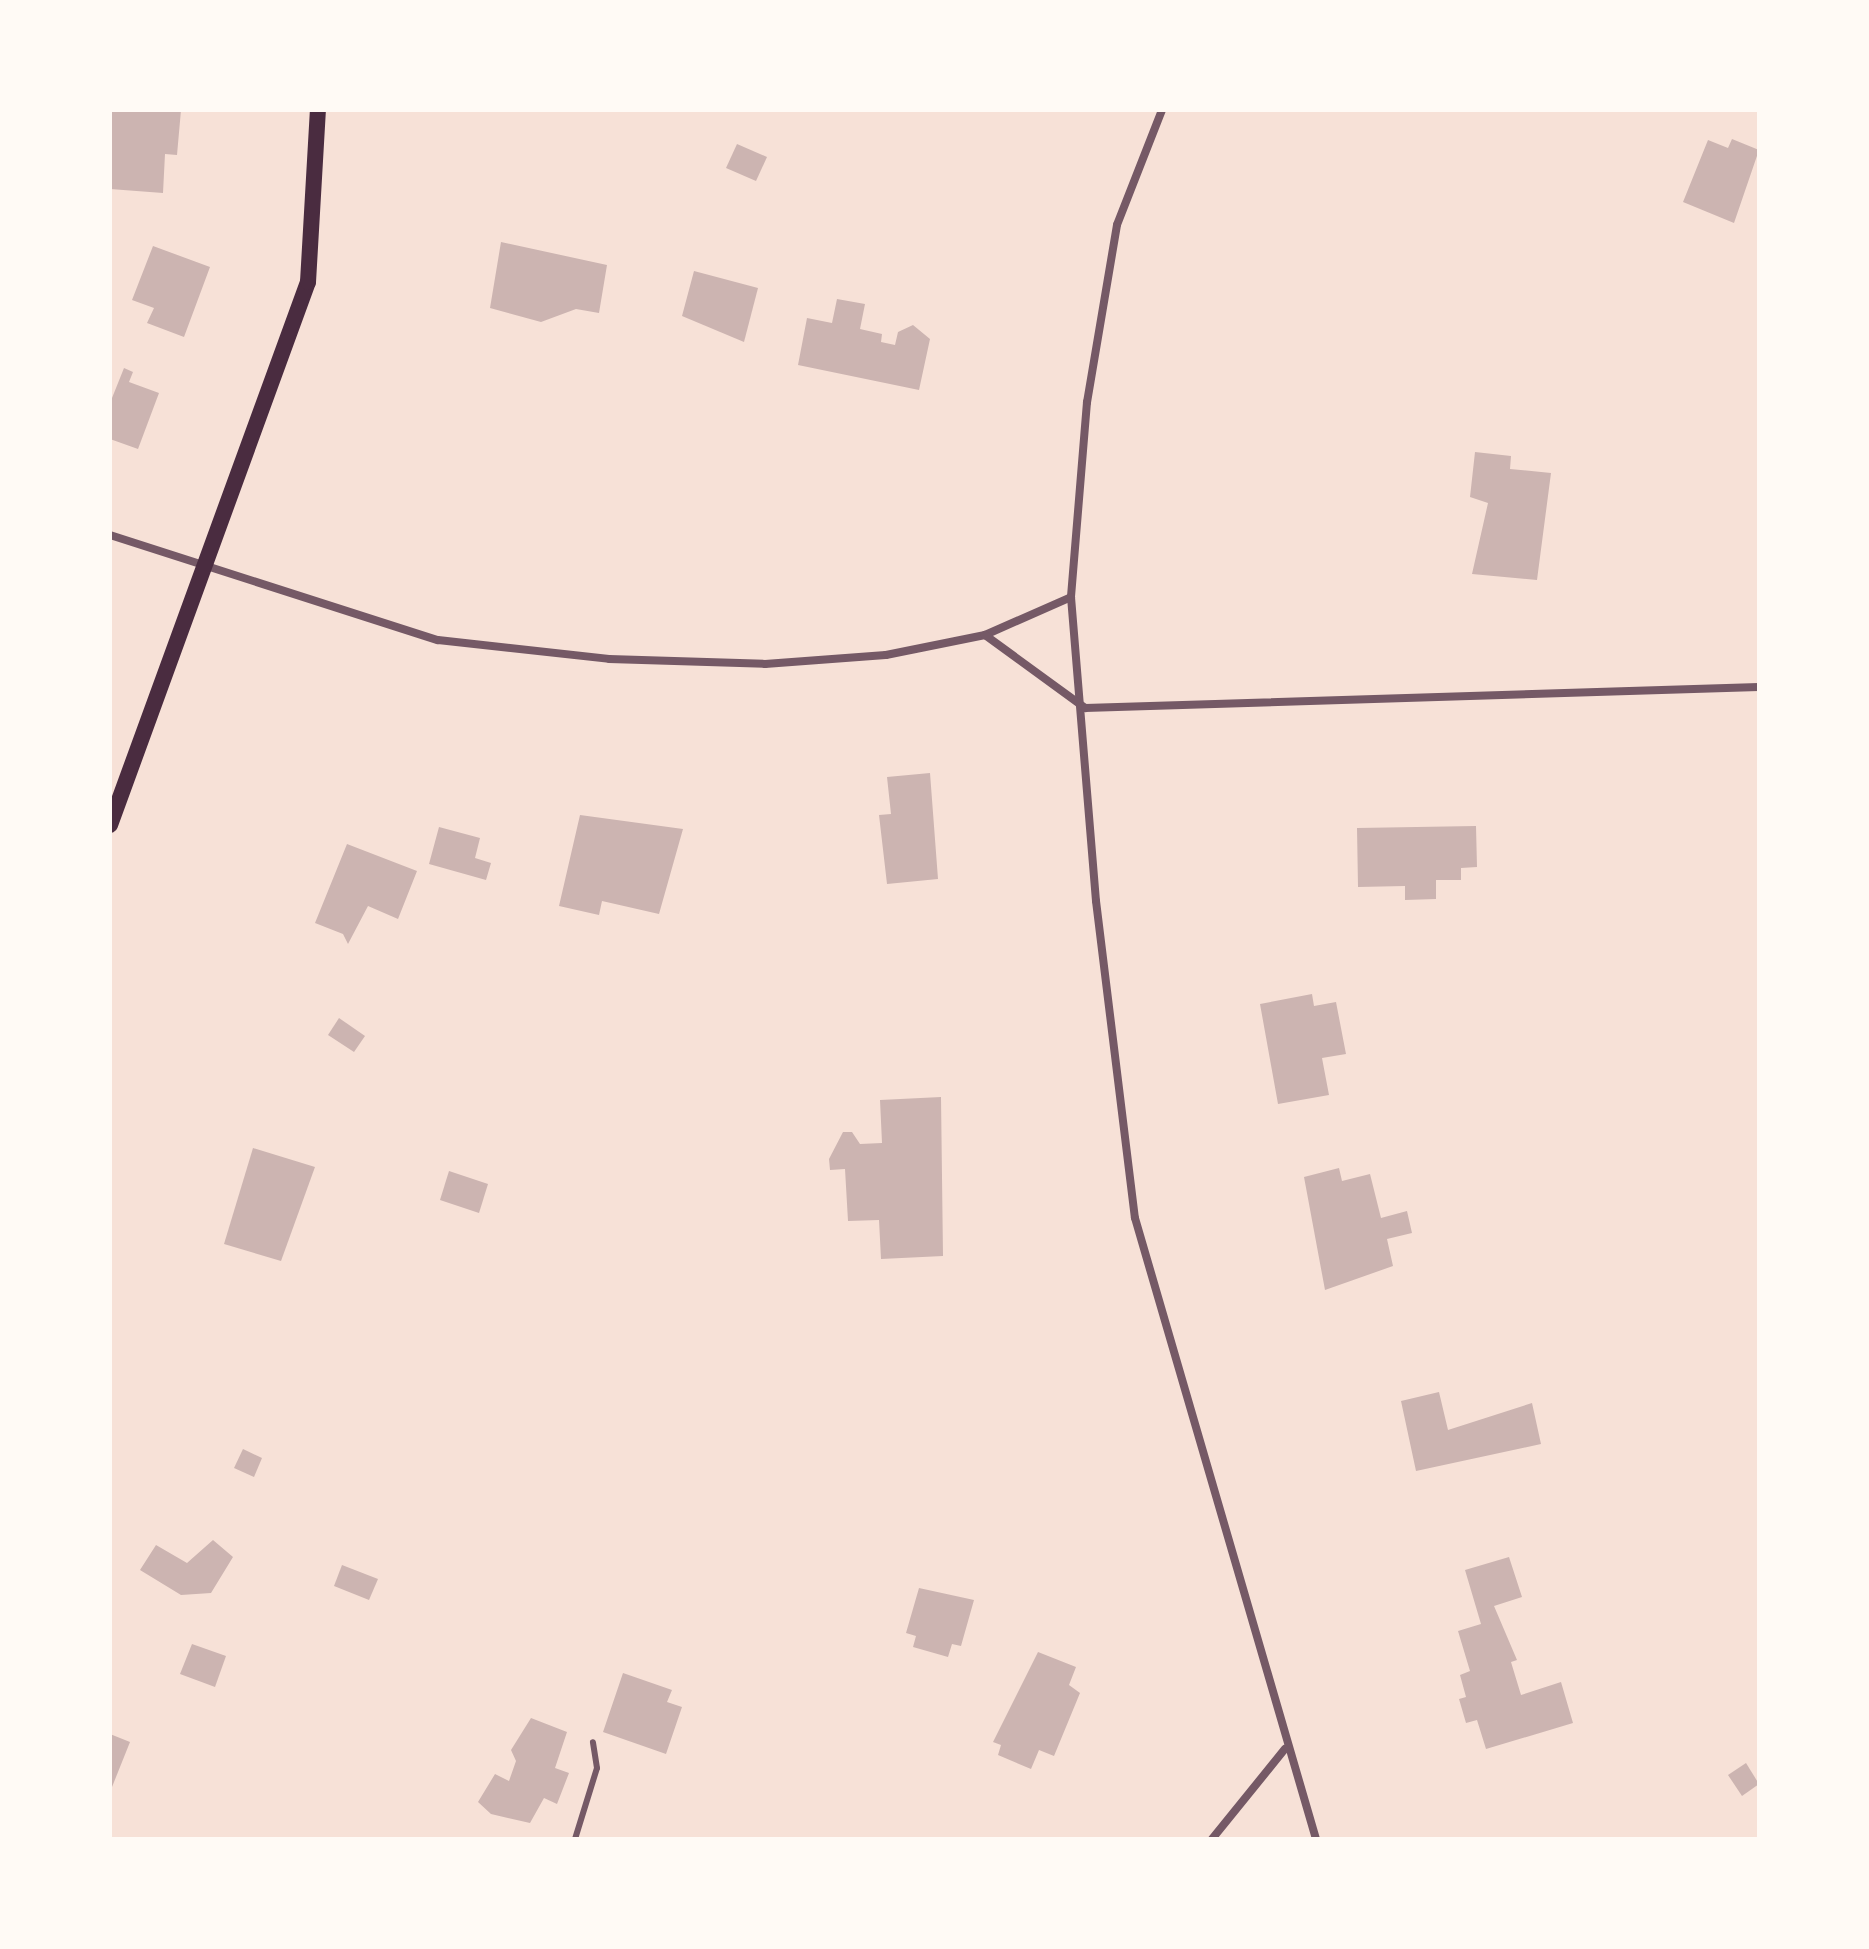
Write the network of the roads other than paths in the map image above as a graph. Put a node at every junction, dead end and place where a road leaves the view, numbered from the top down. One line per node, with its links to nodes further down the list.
1 (318, 110): 4 (main road)
2 (1162, 110): 5 (street)
3 (110, 535): 4 (street)
4 (206, 568): 6 (street); 9 (main road)
5 (1071, 597): 6 (street); 8 (street)
6 (985, 635): 8 (street)
7 (1759, 687): 8 (street)
8 (1085, 708): 11 (street)
9 (110, 825)
10 (593, 1742): 12 (lane)
11 (1285, 1749): 13 (street); 14 (street)
12 (575, 1839)
13 (1212, 1839)
14 (1316, 1839)

